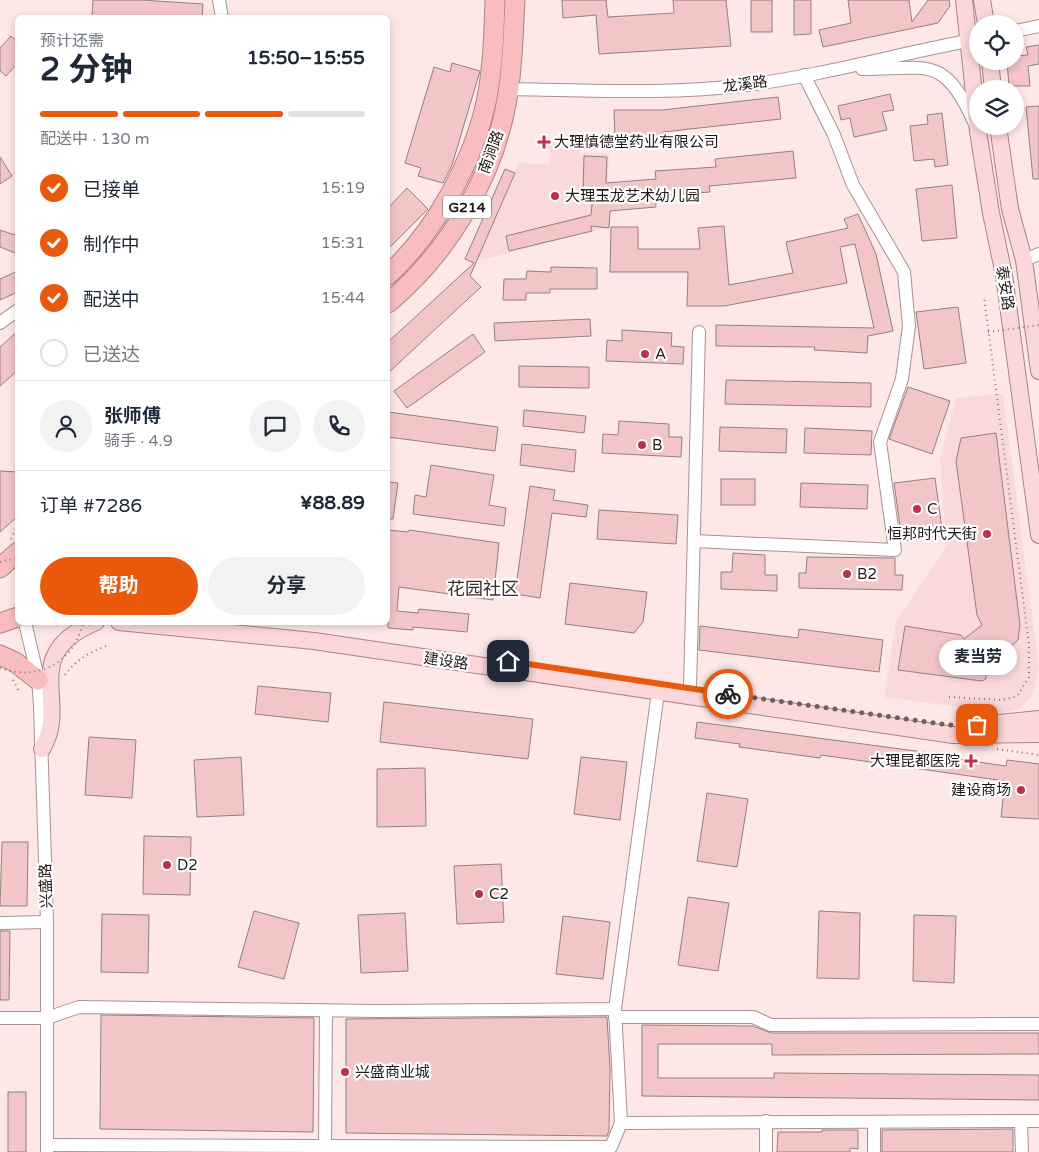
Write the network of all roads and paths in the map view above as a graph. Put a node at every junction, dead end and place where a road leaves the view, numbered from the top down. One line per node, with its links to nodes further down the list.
1 (220, 0): 6 (street)
2 (495, 0): 14 (highway, 南涧路 / G214)
3 (515, 0): 15 (highway, 南涧路 / G214)
4 (964, 0): 8 (main road, 泰安路)
5 (982, 0): 7 (main road)
6 (222, 15)
7 (984, 15)
8 (969, 22)
9 (1039, 26): 10 (street)
10 (1024, 29)
11 (969, 41): 12 (street, 龙溪路)
12 (835, 69): 13 (street, 龙溪路); 16 (street)
13 (804, 75): 15 (street, 龙溪路); 30 (street)
14 (488, 88): 15 (highway); 20 (highway, 南涧路 / G214)
15 (508, 89): 22 (highway, 南涧路 / G214)
16 (969, 112)
17 (979, 135): 29 (main road, 泰安路)
18 (999, 135): 19 (main road, 泰安路)
19 (1031, 257): 28 (main road, 泰安路)
20 (390, 273)
21 (984, 297): 27 (path)
22 (390, 301)
23 (15, 312): 24 (street)
24 (0, 323)
25 (1039, 325): 27 (path, bridge)
26 (699, 332): 30 (street)
27 (988, 332): 53 (path)
28 (1039, 370)
29 (1039, 535)
30 (694, 541): 50 (street)
31 (15, 555): 34 (highway)
32 (15, 559): 33 (path, bridge)
33 (0, 562)
34 (0, 568)
35 (0, 611): 36 (highway)
36 (15, 615)
37 (15, 617): 38 (highway)
38 (0, 623)
39 (26, 625): 49 (street, 兴盛路)
40 (82, 625): 47 (path, bridge)
41 (91, 625): 56 (main road)
42 (150, 625): 51 (main road, 建设路)
43 (252, 625): 50 (main road, 建设路)
44 (106, 646): 48 (path)
45 (0, 654): 49 (highway)
46 (0, 668): 47 (path, bridge)
47 (9, 671): 52 (path)
48 (64, 678)
49 (38, 680): 56 (street, 兴盛路)
50 (690, 689): 54 (main road, 建设路)
51 (658, 692): 55 (main road, 建设路); 62 (street)
52 (20, 693)
53 (949, 697)
54 (1039, 719)
55 (1039, 734)
56 (42, 749): 60 (street, 兴盛路)
57 (1007, 750): 58 (path)
58 (1039, 755)
59 (0, 922): 60 (street)
60 (47, 922): 64 (street, 兴盛路)
61 (326, 1010): 62 (street); 64 (street); 71 (street)
62 (615, 1011): 65 (street); 70 (street)
63 (0, 1018): 64 (street)
64 (47, 1018): 72 (street, 兴盛路)
65 (1039, 1024)
66 (766, 1121): 67 (street); 70 (street); 75 (street)
67 (874, 1122): 68 (street); 76 (street)
68 (1022, 1122): 69 (street); 77 (street)
69 (1039, 1122)
70 (622, 1123): 74 (street)
71 (324, 1146): 72 (street); 73 (street)
72 (47, 1148)
73 (479, 1149): 74 (street)
74 (612, 1149)
75 (766, 1152)
76 (874, 1152)
77 (1022, 1152)

